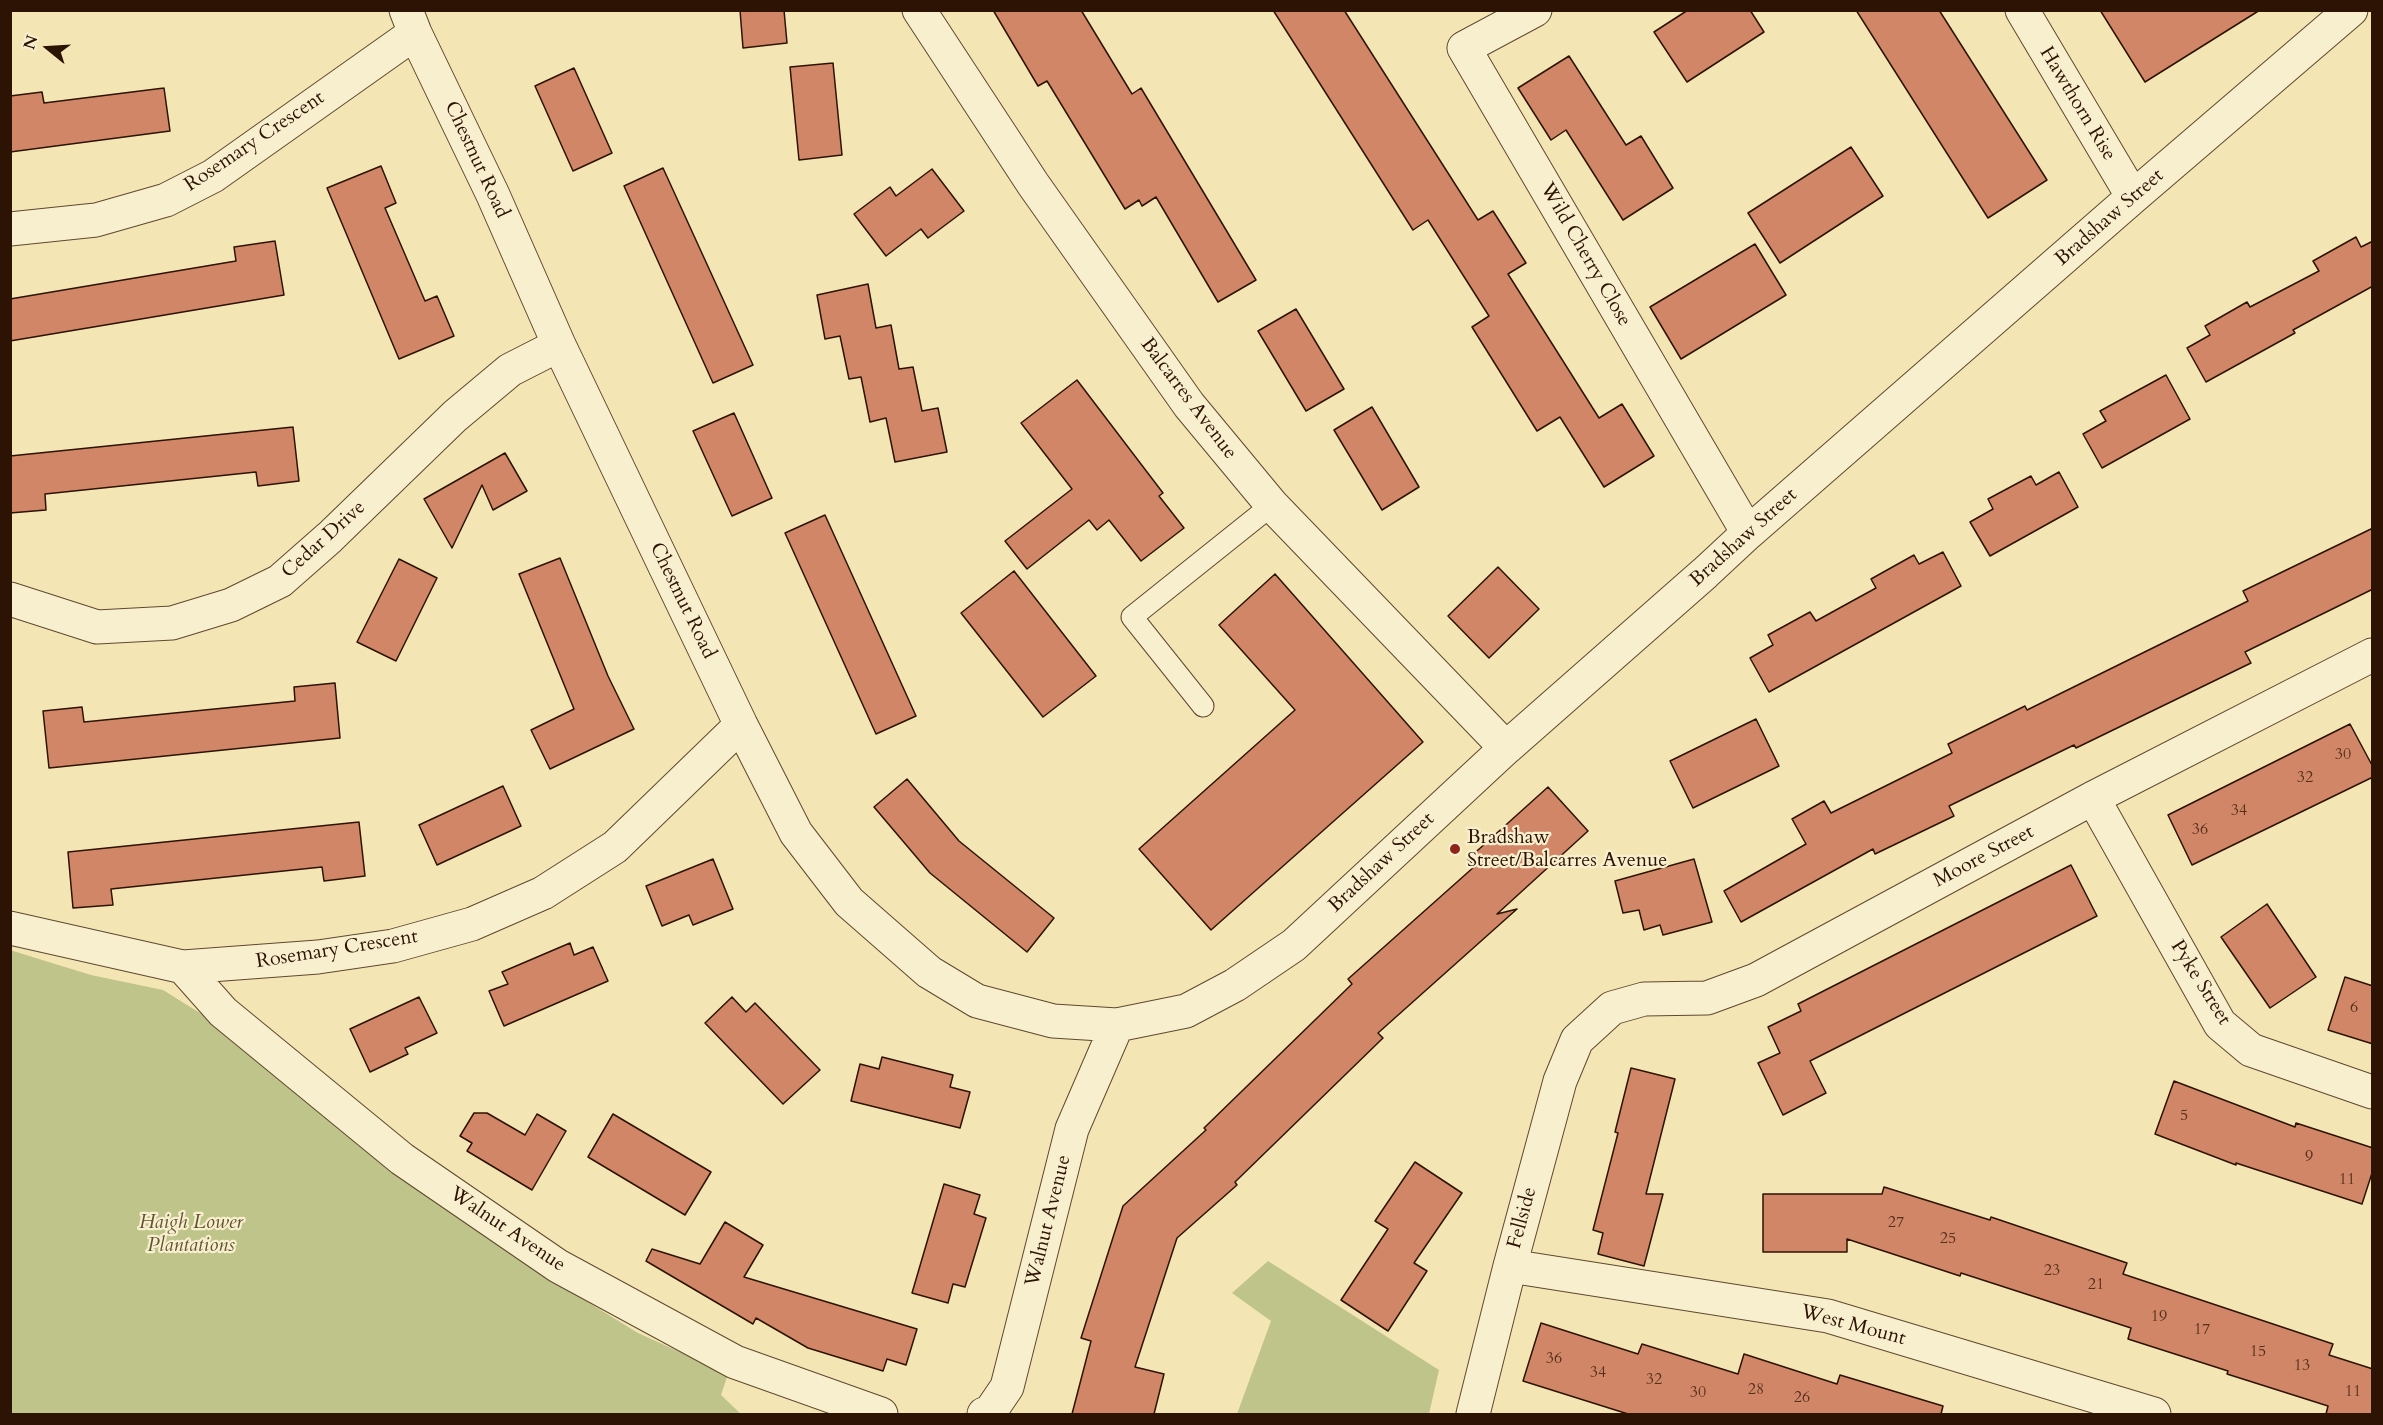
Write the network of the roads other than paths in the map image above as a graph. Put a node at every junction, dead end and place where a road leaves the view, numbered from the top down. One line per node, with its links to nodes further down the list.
1 (919, 10): 9 (street, Balcarres Avenue)
2 (1535, 10): 10 (street, Wild Cherry Close)
3 (2022, 10): 6 (street, Hawthorn Rise)
4 (2351, 10): 6 (street, Bradshaw Street)
5 (411, 22): 7 (street, Rosemary Crescent); 8 (street, Chestnut Road)
6 (2133, 197): 10 (street, Bradshaw Street)
7 (10, 230)
8 (559, 345): 11 (street, Cedar Drive); 14 (street, Chestnut Road)
9 (1272, 505): 13 (lane); 15 (street, Balcarres Avenue)
10 (1748, 533): 15 (street, Bradshaw Street)
11 (10, 598)
12 (2373, 655): 16 (street, Moore Street)
13 (1203, 706)
14 (741, 725): 18 (street, Rosemary Crescent); 19 (street, Chestnut Road)
15 (1506, 748): 19 (street, Bradshaw Street)
16 (2092, 798): 20 (street, Moore Street); 21 (street, Pyke Street)
17 (10, 928): 18 (street, Rosemary Crescent)
18 (183, 967): 23 (street, Walnut Avenue)
19 (1117, 1025): 24 (street, Walnut Avenue)
20 (1589, 1028): 22 (street, Fellside)
21 (2373, 1092)
22 (1509, 1266): 25 (street, Fellside); 26 (street, West Mount)
23 (882, 1414)
24 (984, 1414)
25 (1473, 1414)
26 (2154, 1414)

